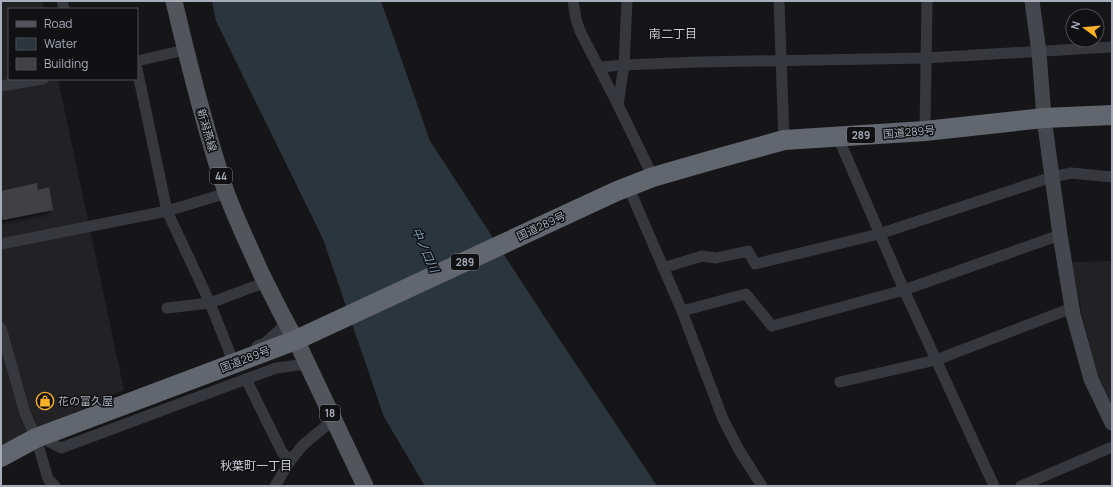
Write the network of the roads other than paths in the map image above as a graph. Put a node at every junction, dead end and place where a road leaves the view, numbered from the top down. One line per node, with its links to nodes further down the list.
1 (174, 1): 8 (main road, 新潟燕線 / 44)
2 (573, 1): 14 (street)
3 (627, 1): 13 (street)
4 (780, 1): 11 (street)
5 (927, 1): 10 (street)
6 (1032, 1): 9 (street)
7 (1112, 47): 9 (street)
8 (185, 50): 12 (street); 28 (main road, 新潟燕線 / 44)
9 (1039, 52): 10 (street); 20 (street)
10 (926, 58): 11 (street); 21 (street)
11 (782, 60): 13 (street); 23 (street)
12 (138, 61)
13 (624, 65): 14 (street); 18 (street)
14 (600, 67): 18 (street)
15 (138, 74): 29 (street)
16 (37, 80): 17 (street)
17 (1, 86)
18 (618, 105): 24 (street)
19 (1112, 115): 20 (highway, 国道289号 / 289)
20 (1044, 118): 21 (highway, 国道289号 / 289); 25 (street)
21 (926, 131): 22 (highway, 国道289号 / 289)
22 (838, 137): 23 (highway, 国道289号 / 289); 30 (street)
23 (784, 140): 24 (highway, 国道289号 / 289)
24 (653, 177): 27 (highway, 国道289号 / 289)
25 (1052, 177): 26 (street); 30 (street); 31 (street)
26 (1112, 177)
27 (623, 188): 33 (street); 41 (highway, 国道289号 / 289)
28 (226, 193): 29 (street); 34 (main road, 新潟燕線 / 44)
29 (167, 211): 32 (street); 36 (street)
30 (880, 234): 33 (street); 35 (street)
31 (1060, 235): 35 (street); 38 (street)
32 (1, 244)
33 (663, 268): 39 (street)
34 (266, 282): 36 (street); 41 (main road, 新潟燕線 / 44)
35 (904, 290): 39 (street); 43 (street)
36 (210, 303): 37 (street); 42 (street)
37 (167, 308)
38 (1072, 308): 43 (street); 48 (street)
39 (682, 311): 56 (street)
40 (1, 328): 49 (street)
41 (291, 332): 42 (street); 44 (main road, 18); 49 (highway, 国道289号 / 289)
42 (231, 356): 49 (street)
43 (936, 360): 46 (street); 57 (street)
44 (307, 364): 45 (street); 47 (main road, 18)
45 (246, 379): 49 (street); 52 (street)
46 (840, 382)
47 (333, 420): 52 (street); 55 (main road, 18)
48 (1112, 422)
49 (38, 438): 51 (highway, 国道289号 / 289); 53 (street)
50 (1112, 447): 58 (street)
51 (1, 457)
52 (290, 461): 54 (street)
53 (54, 486)
54 (275, 486)
55 (365, 486)
56 (762, 486)
57 (994, 486)
58 (1021, 486)

